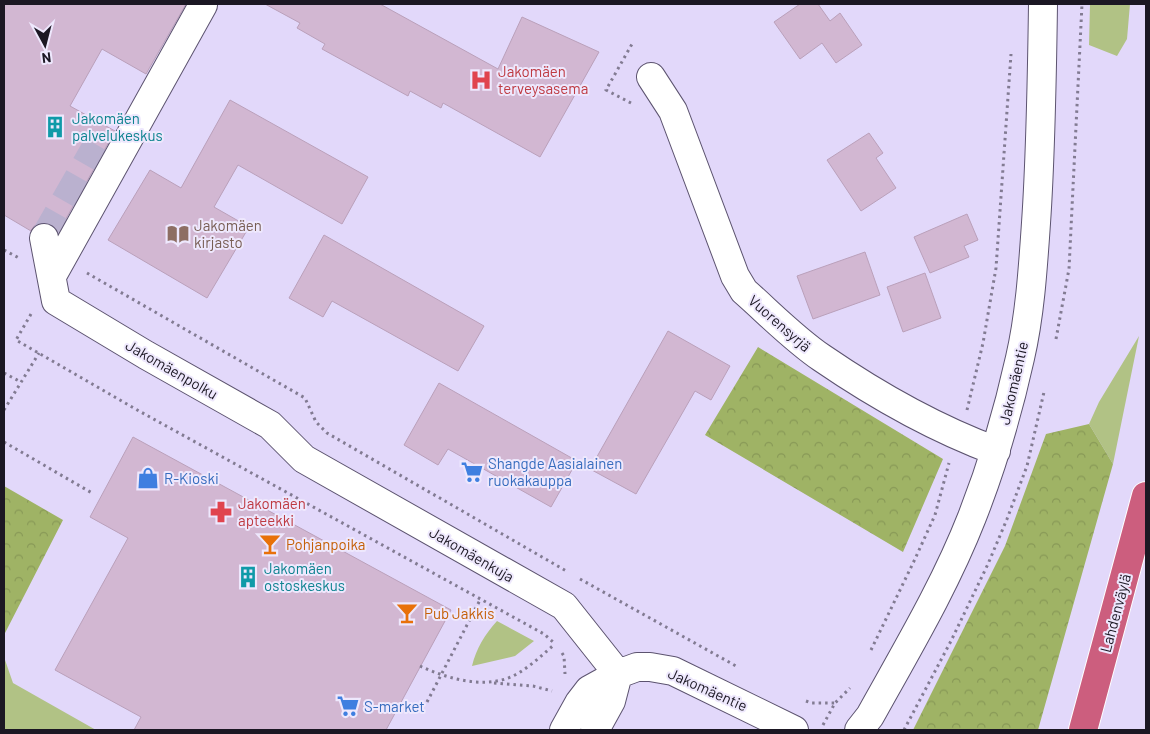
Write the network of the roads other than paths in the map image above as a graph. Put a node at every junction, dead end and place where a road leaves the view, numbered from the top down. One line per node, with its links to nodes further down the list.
1 (201, 4): 5 (street)
2 (1043, 4): 6 (street, Jakomäentie)
3 (651, 77): 6 (street, Vuorensyrjä)
4 (44, 238): 5 (street)
5 (56, 278): 7 (street, Jakomäenpolku)
6 (996, 451): 13 (street, Jakomäentie)
7 (304, 459): 9 (street, Jakomäenkuja)
8 (1146, 496): 14 (highway, Lahdenväylä)
9 (618, 674): 10 (street, Jakomäentie); 11 (street); 12 (street, Jakomäentie)
10 (564, 730)
11 (595, 730)
12 (794, 730)
13 (859, 730)
14 (1083, 730)

